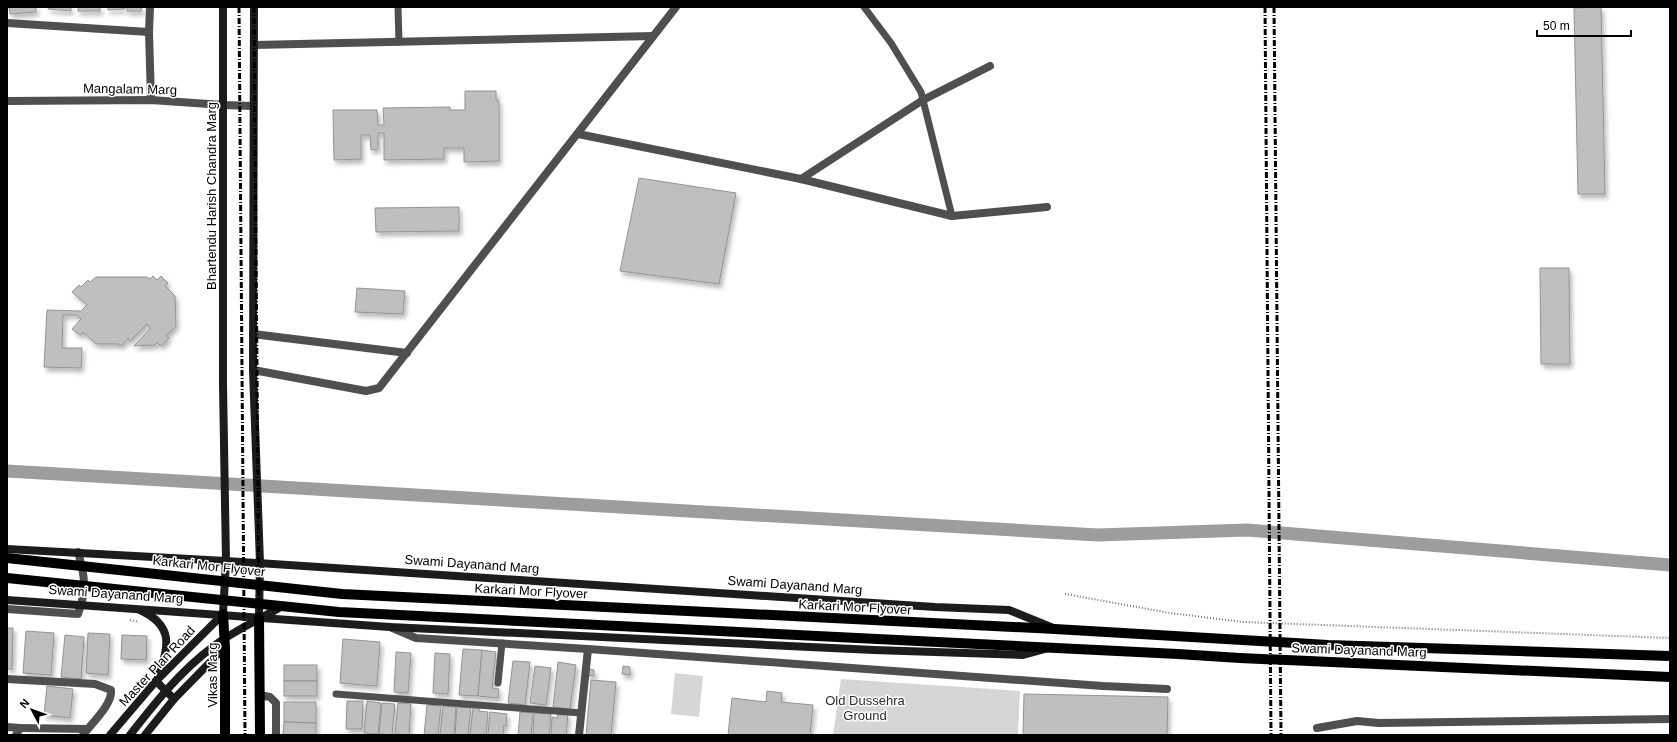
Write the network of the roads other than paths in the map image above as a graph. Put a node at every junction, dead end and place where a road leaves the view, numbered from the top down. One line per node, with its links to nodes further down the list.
1 (150, 7): 8 (street)
2 (224, 7): 16 (main road, Bhartendu Harish Chandra Marg)
3 (254, 7): 11 (main road)
4 (398, 7): 10 (lane)
5 (676, 7): 9 (street)
6 (864, 7): 14 (lane)
7 (7, 23): 8 (street)
8 (149, 32): 13 (street)
9 (653, 36): 10 (street); 18 (street)
10 (399, 42): 11 (street)
11 (254, 45): 17 (main road)
12 (990, 66): 14 (street)
13 (151, 100): 15 (street, Mangalam Marg); 16 (street, Mangalam Marg)
14 (923, 100): 19 (street); 21 (lane)
15 (7, 101)
16 (224, 106): 17 (street, Mangalam Marg); 28 (main road, Bhartendu Harish Chandra Marg)
17 (253, 106): 22 (main road)
18 (578, 134): 19 (street); 23 (street)
19 (802, 179): 21 (street)
20 (1047, 207): 21 (street)
21 (952, 216)
22 (253, 334): 23 (street); 24 (main road)
23 (407, 353): 24 (street)
24 (253, 370): 29 (main road)
25 (7, 549): 26 (main road, Swami Dayanand Marg)
26 (78, 552): 28 (main road, Swami Dayanand Marg); 32 (street)
27 (7, 558): 39 (main road, Karkari Mor Flyover)
28 (226, 561): 29 (main road, Swami Dayanand Marg); 36 (main road)
29 (260, 563): 37 (main road); 39 (main road, Swami Dayanand Marg)
30 (7, 578): 33 (main road)
31 (7, 600): 32 (main road, Swami Dayanand Marg)
32 (81, 605): 34 (main road, Swami Dayanand Marg); 35 (street)
33 (282, 606): 42 (main road); 60 (main road)
34 (136, 608): 36 (main road, Swami Dayanand Marg); 47 (main road)
35 (7, 609)
36 (223, 614): 37 (main road, Swami Dayanand Marg); 41 (main road, Vikas Marg); 47 (main road, Master Plan Road)
37 (259, 617): 38 (main road); 51 (main road)
38 (390, 627): 40 (street); 42 (main road)
39 (1055, 629): 44 (main road, Swami Dayanand Marg)
40 (502, 644): 43 (street); 48 (lane)
41 (225, 647): 52 (main road); 62 (main road, Vikas Marg)
42 (1048, 648): 45 (main road, Swami Dayanand Marg)
43 (588, 649): 49 (street); 53 (street)
44 (1670, 656)
45 (1670, 677)
46 (7, 679): 58 (street)
47 (156, 681): 52 (main road); 59 (main road, Master Plan Road)
48 (498, 683)
49 (1167, 689)
50 (336, 694): 53 (lane)
51 (260, 696): 63 (main road); 64 (street)
52 (174, 699): 61 (main road)
53 (581, 713): 65 (street)
54 (1670, 719): 56 (street)
55 (7, 727): 57 (street)
56 (1317, 728)
57 (18, 732): 58 (street)
58 (85, 732)
59 (110, 735)
60 (130, 735)
61 (145, 735)
62 (225, 735)
63 (260, 735)
64 (276, 735)
65 (579, 735)

